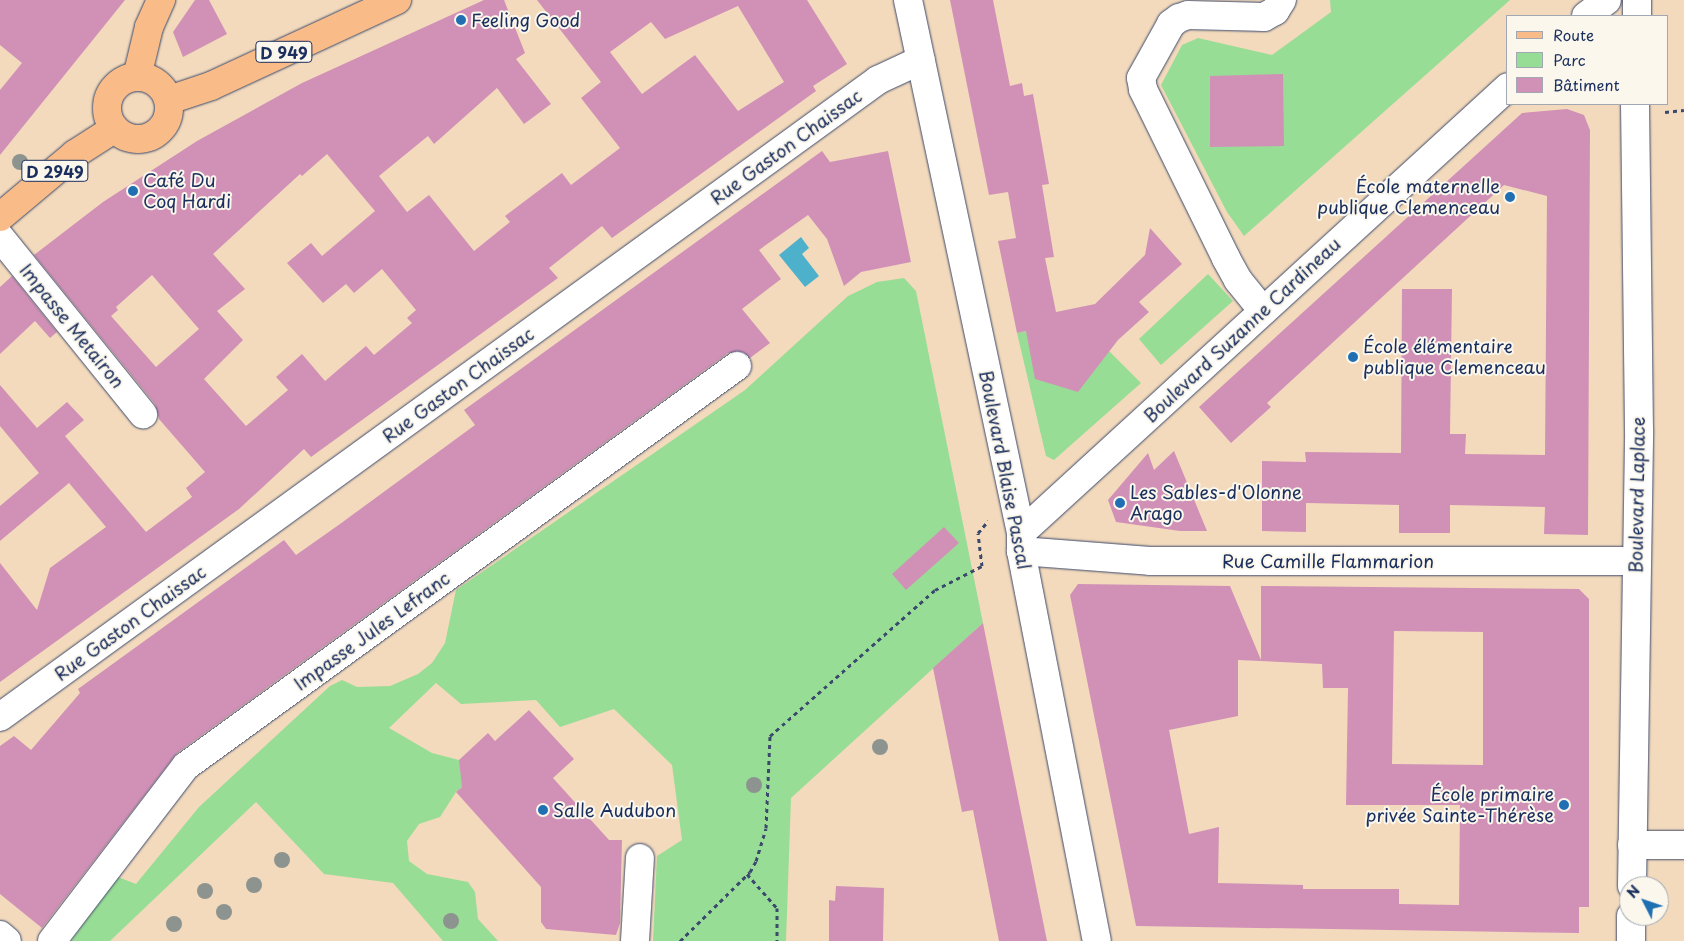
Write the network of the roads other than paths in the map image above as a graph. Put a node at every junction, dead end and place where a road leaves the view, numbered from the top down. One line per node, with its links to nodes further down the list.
1 (161, 0): 10 (main road)
2 (397, 0): 12 (main road, D 949)
3 (908, 0): 9 (street, Boulevard Blaise Pascal)
4 (1282, 0): 17 (street)
5 (1607, 0): 7 (street)
6 (1637, 0): 8 (street)
7 (1587, 15)
8 (1637, 15)
9 (921, 60): 20 (street, Boulevard Blaise Pascal); 22 (street, Rue Gaston Chaissac)
10 (136, 77): 12 (main road); 14 (main road)
11 (1506, 89): 17 (street, Boulevard Suzanne Cardineau)
12 (168, 100): 14 (main road)
13 (1635, 105): 21 (street, Boulevard Laplace)
14 (114, 129): 15 (main road, D 2949)
15 (0, 218)
16 (0, 238): 19 (street, Impasse Metairon)
17 (1263, 311): 20 (street, Boulevard Suzanne Cardineau)
18 (737, 366): 30 (street, Impasse Jules Lefranc)
19 (143, 414)
20 (1021, 542): 21 (street, Rue Camille Flammarion); 32 (street, Boulevard Blaise Pascal)
21 (1636, 561): 23 (street, Boulevard Laplace)
22 (0, 717)
23 (1632, 845): 24 (street); 26 (street, Boulevard Laplace)
24 (1684, 845)
25 (640, 858): 31 (street)
26 (1632, 876)
27 (1632, 926): 33 (street)
28 (0, 935): 29 (street)
29 (7, 941)
30 (52, 941)
31 (635, 941)
32 (1097, 941)
33 (1631, 941)

